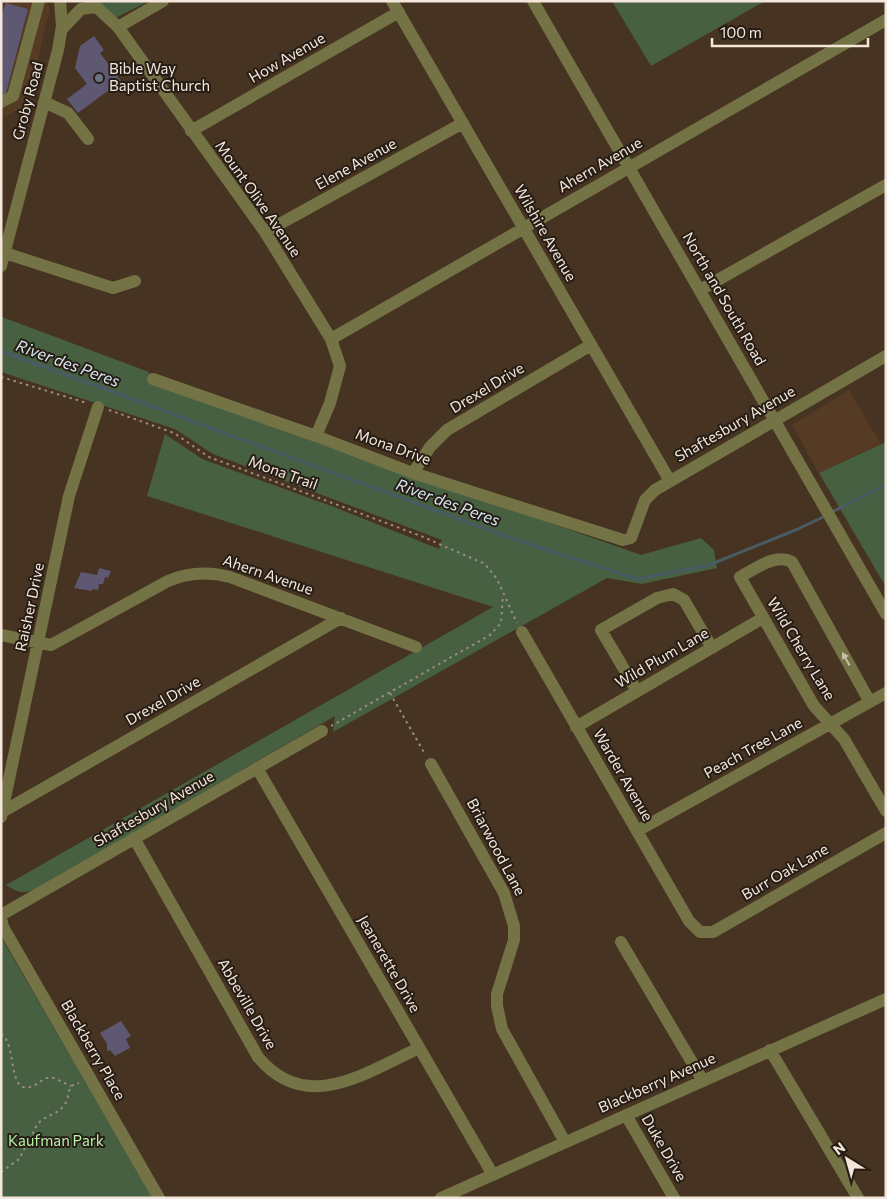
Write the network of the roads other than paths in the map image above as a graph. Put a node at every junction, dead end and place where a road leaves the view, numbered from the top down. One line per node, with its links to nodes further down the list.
1 (39, 1): 10 (street)
2 (60, 1): 9 (street, Groby Road)
3 (163, 1): 8 (street)
4 (534, 1): 15 (street, North and South Road)
5 (93, 4): 8 (street, Mount Olive Avenue); 9 (street)
6 (395, 7): 12 (street, Wilshire Avenue); 13 (street, How Avenue)
7 (886, 20): 15 (street, Ahern Avenue)
8 (118, 27): 13 (street, Mount Olive Avenue)
9 (62, 28): 11 (street, Groby Road)
10 (1, 102)
11 (44, 102): 14 (street); 19 (street, Groby Road)
12 (463, 123): 17 (street, Wilshire Avenue); 18 (street, Elene Avenue)
13 (191, 131): 18 (street, Mount Olive Avenue)
14 (88, 139)
15 (629, 166): 17 (street, Ahern Avenue); 22 (street, North and South Road)
16 (886, 184): 22 (street)
17 (524, 228): 23 (street, Ahern Avenue); 24 (street, Wilshire Avenue)
18 (264, 232): 23 (street, Mount Olive Avenue)
19 (5, 253): 20 (street, Groby Road); 21 (street)
20 (1, 266)
21 (135, 281)
22 (700, 290): 28 (street, North and South Road)
23 (330, 339): 29 (street, Mount Olive Avenue)
24 (591, 345): 30 (street, Drexel Drive); 31 (street, Wilshire Avenue)
25 (886, 356): 28 (street, Shaftesbury Avenue)
26 (153, 379): 29 (street, Mona Drive)
27 (98, 407): 38 (street, Raisher Drive)
28 (775, 420): 31 (street, Shaftesbury Avenue); 33 (street, North and South Road)
29 (316, 436): 30 (street, Mona Drive)
30 (413, 473): 32 (street, Mona Drive)
31 (670, 481): 32 (street, Shaftesbury Avenue)
32 (623, 540)
33 (886, 614)
34 (341, 618): 38 (street, Ahern Avenue); 39 (street, Ahern Avenue); 50 (street, Drexel Drive)
35 (764, 618): 40 (street, Wild Plum Lane); 43 (street, Wild Cherry Lane, one-way to 35); 44 (street, Wild Cherry Lane)
36 (522, 632): 45 (street, Warder Avenue)
37 (1, 635): 38 (street, Ahern Avenue)
38 (39, 644): 50 (street, Raisher Drive)
39 (416, 646)
40 (712, 648): 41 (street, Wild Plum Lane); 41 (street)
41 (637, 692): 45 (street, Wild Plum Lane)
42 (886, 693): 43 (street, Peach Tree Lane)
43 (870, 702): 44 (street, Peach Tree Lane)
44 (831, 724): 49 (street, Wild Cherry Lane); 51 (street, Peach Tree Lane)
45 (576, 727): 51 (street, Warder Avenue)
46 (322, 731): 48 (street, Shaftesbury Avenue)
47 (431, 764): 62 (street, Briarwood Lane)
48 (257, 768): 53 (street, Shaftesbury Avenue); 58 (street, Jeanerette Drive)
49 (886, 811)
50 (2, 814)
51 (637, 831): 55 (street, Warder Avenue)
52 (886, 833): 55 (street, Burr Oak Lane)
53 (134, 838): 54 (street, Shaftesbury Avenue); 58 (street, Abbeville Drive)
54 (1, 916): 64 (street, Blackberry Place)
55 (700, 932)
56 (620, 942): 60 (street)
57 (886, 999): 59 (street, Blackberry Avenue)
58 (419, 1048): 63 (street, Jeanerette Drive)
59 (770, 1050): 60 (street, Blackberry Avenue); 67 (street)
60 (703, 1080): 61 (street, Blackberry Avenue)
61 (626, 1115): 62 (street, Blackberry Avenue); 66 (street, Duke Drive)
62 (565, 1142): 63 (street, Blackberry Avenue)
63 (493, 1175): 65 (street, Blackberry Avenue)
64 (159, 1198)
65 (441, 1198)
66 (674, 1198)
67 (858, 1198)

